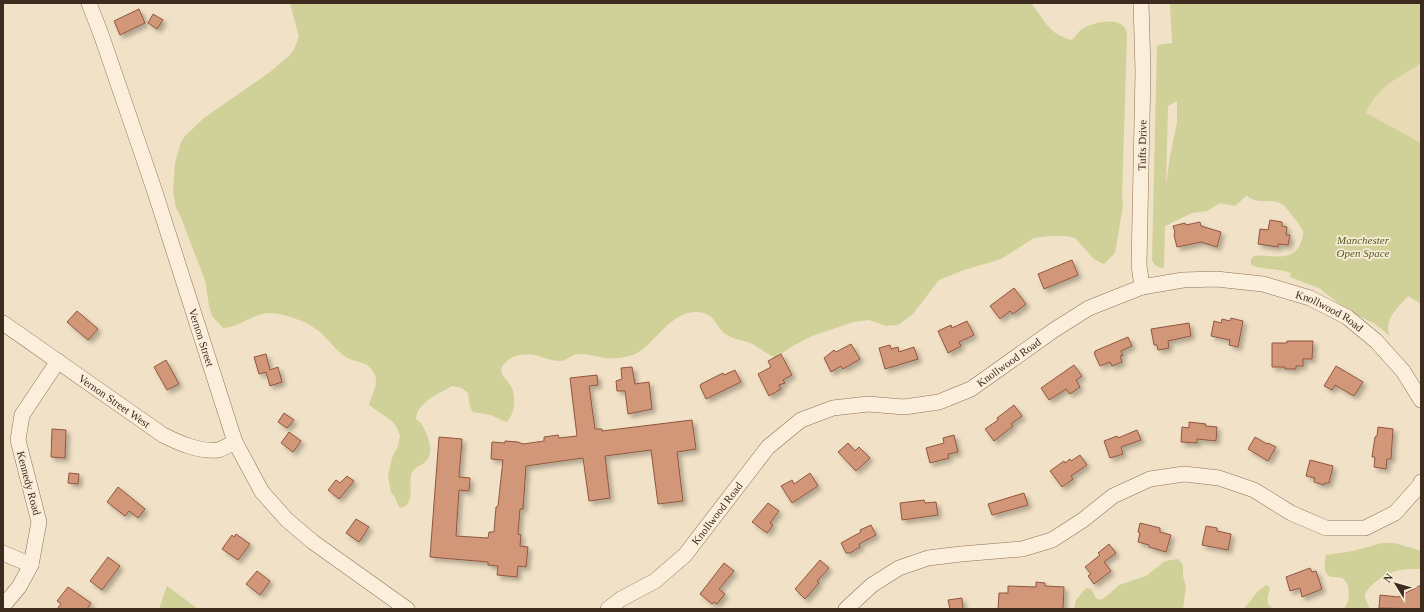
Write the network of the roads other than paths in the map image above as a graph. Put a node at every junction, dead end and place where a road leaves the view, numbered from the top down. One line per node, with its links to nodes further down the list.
1 (89, 3): 7 (street, Vernon Street)
2 (1141, 3): 3 (street, Tufts Drive)
3 (1142, 287): 6 (street, Knollwood Road); 11 (street, Knollwood Road)
4 (3, 323): 5 (street, Vernon Street West)
5 (58, 361): 7 (street, Vernon Street West); 10 (street, Kennedy Road)
6 (1421, 400)
7 (235, 442): 13 (street, Vernon Street)
8 (1421, 482): 15 (street)
9 (3, 553): 10 (street)
10 (31, 565): 12 (street, Kennedy Road)
11 (626, 604): 14 (street, Knollwood Road)
12 (3, 606)
13 (407, 609)
14 (608, 609)
15 (846, 609)

